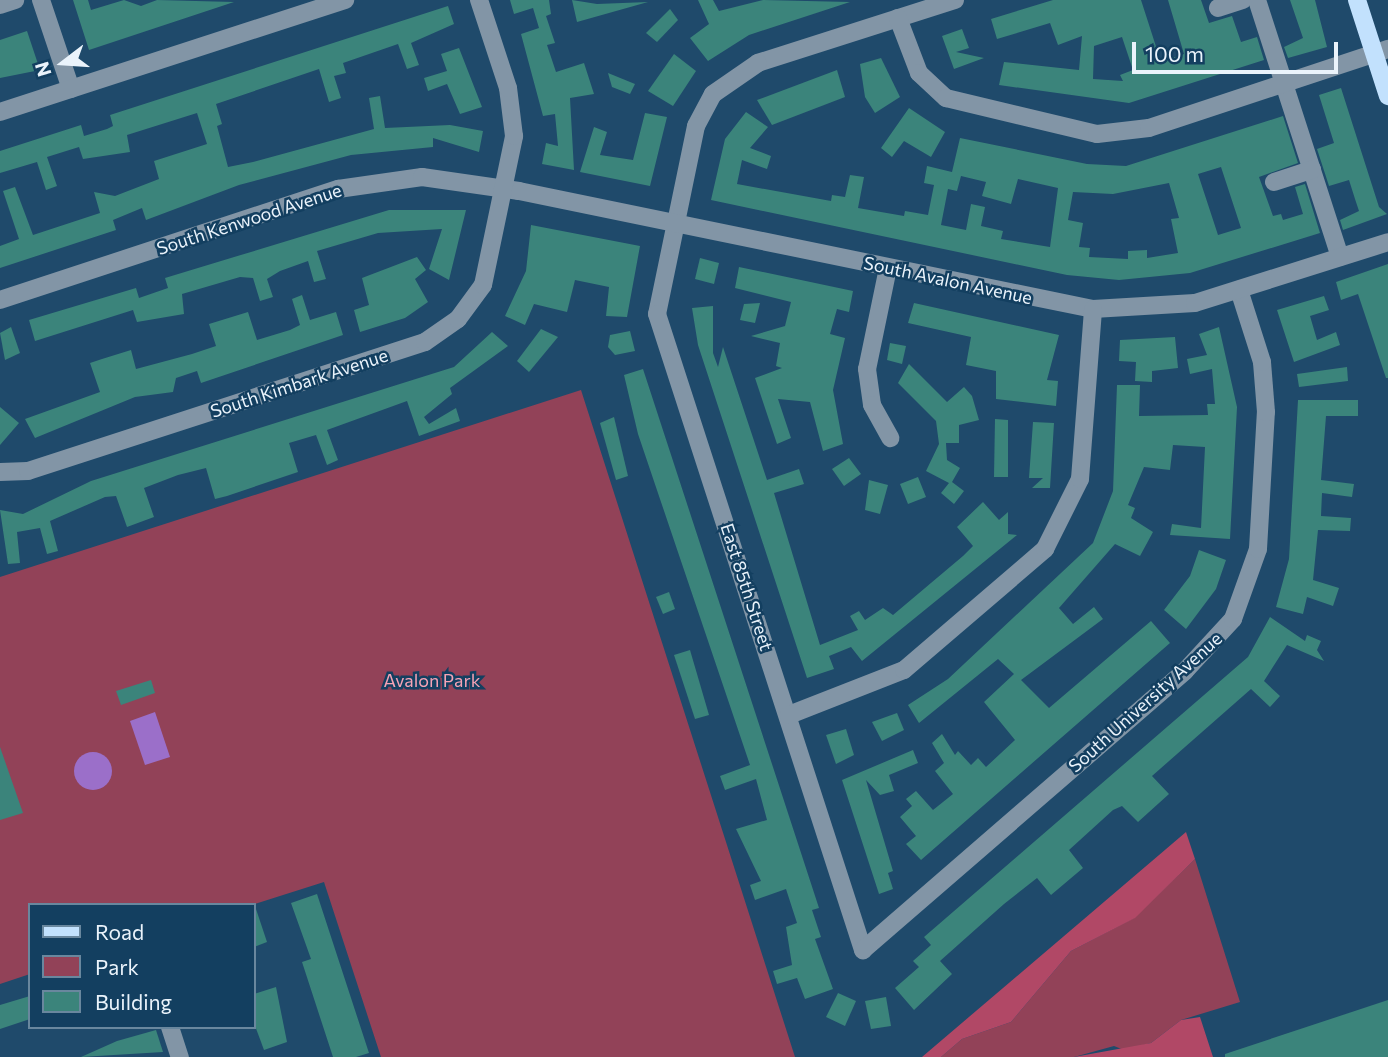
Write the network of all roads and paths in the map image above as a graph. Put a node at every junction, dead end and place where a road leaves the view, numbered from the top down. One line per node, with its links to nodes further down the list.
1 (15, 0): 9 (street)
2 (41, 0): 14 (street)
3 (345, 0): 14 (street)
4 (479, 0): 19 (street)
5 (955, 0): 11 (street)
6 (1243, 0): 10 (street)
7 (1257, 0): 13 (street)
8 (1357, 0): 12 (main road)
9 (0, 5)
10 (1218, 8)
11 (898, 19): 13 (street); 20 (street)
12 (1381, 51): 13 (street); 15 (main road)
13 (1284, 83): 17 (street)
14 (71, 89): 16 (street)
15 (1388, 96)
16 (0, 113)
17 (1312, 170): 18 (street); 22 (street)
18 (1274, 182)
19 (505, 188): 20 (street, South Avalon Avenue); 25 (street, South Kenwood Avenue); 28 (street, South Kimbark Avenue)
20 (676, 223): 23 (street, South Avalon Avenue); 29 (street, East 85th Street)
21 (1388, 242): 22 (street, South Avalon Avenue)
22 (1340, 257): 24 (street, South Avalon Avenue)
23 (888, 268): 26 (street, South Avalon Avenue); 27 (street)
24 (1239, 290): 26 (street, South Avalon Avenue); 30 (street, South University Avenue)
25 (0, 300)
26 (1093, 309): 29 (street)
27 (890, 438)
28 (0, 472)
29 (789, 715): 30 (street, East 85th Street)
30 (863, 950)
31 (171, 1029): 32 (street)
32 (180, 1057)

